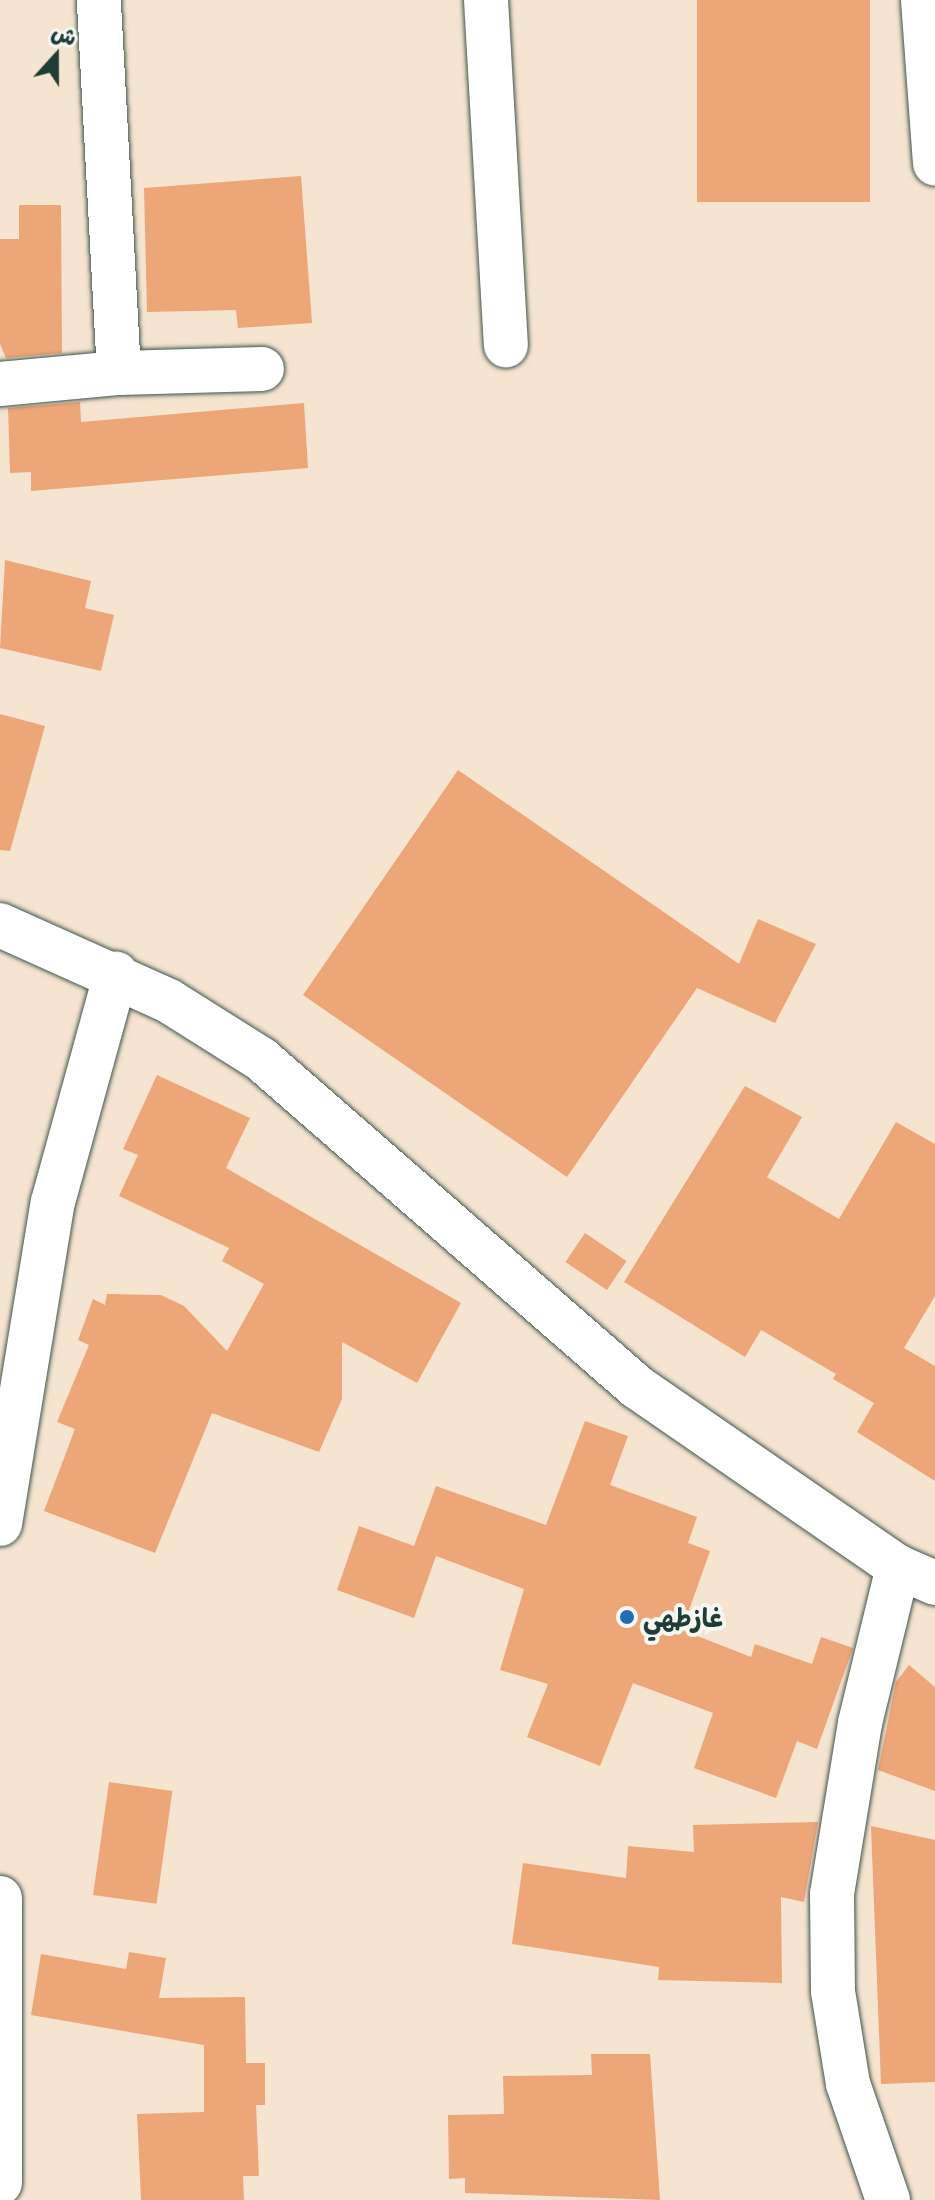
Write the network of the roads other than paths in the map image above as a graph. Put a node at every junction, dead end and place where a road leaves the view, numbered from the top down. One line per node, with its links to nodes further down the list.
1 (99, 0): 7 (street)
2 (486, 0): 5 (street)
3 (923, 0): 4 (street)
4 (935, 164)
5 (506, 345)
6 (262, 369): 7 (street)
7 (119, 373): 8 (street)
8 (0, 384)
9 (0, 925): 10 (street)
10 (116, 974): 11 (street); 12 (street)
11 (0, 1524)
12 (916, 1575): 15 (street)
13 (0, 1898): 14 (street)
14 (0, 2183)
15 (888, 2200)

